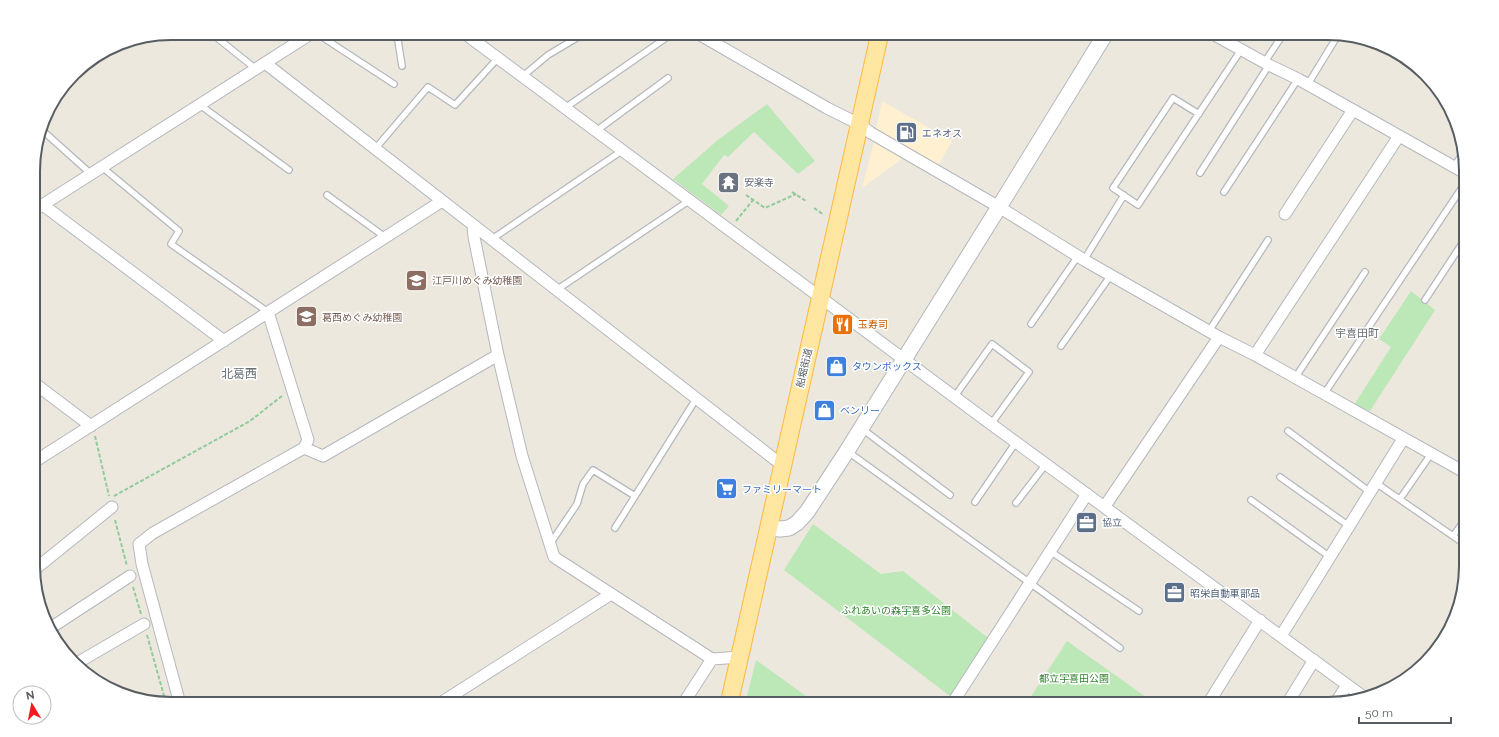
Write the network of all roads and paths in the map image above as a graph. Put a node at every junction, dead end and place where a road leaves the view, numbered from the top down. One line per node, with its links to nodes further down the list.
1 (220, 40): 19 (lane)
2 (301, 40): 16 (street)
3 (321, 40): 23 (lane)
4 (398, 40): 18 (lane)
5 (474, 40): 15 (street)
6 (573, 40): 20 (lane)
7 (662, 40): 25 (lane)
8 (709, 40): 28 (street)
9 (878, 40): 28 (main road, 船堀街道)
10 (1102, 40): 54 (street)
11 (1229, 40): 14 (street)
12 (1280, 40): 17 (lane)
13 (1335, 40): 22 (lane)
14 (1241, 50): 17 (street); 27 (lane)
15 (498, 58): 20 (street); 32 (lane)
16 (265, 63): 19 (street); 32 (street)
17 (1267, 64): 22 (street); 39 (lane)
18 (402, 66)
19 (256, 69): 24 (street)
20 (523, 76): 25 (street)
21 (668, 78): 29 (lane)
22 (1303, 81): 26 (street); 42 (lane)
23 (394, 84)
24 (200, 105): 35 (street); 37 (lane)
25 (565, 108): 29 (street)
26 (1353, 110): 31 (street); 56 (street)
27 (1199, 114): 47 (lane); 47 (lane)
28 (859, 124): 54 (street); 68 (main road, 船堀街道)
29 (596, 130): 33 (street)
30 (45, 133): 40 (lane)
31 (1399, 136): 36 (street); 76 (street)
32 (375, 150): 51 (street)
33 (623, 150): 48 (street); 61 (lane)
34 (1458, 160): 36 (lane)
35 (102, 167): 40 (street); 70 (lane)
36 (1454, 167): 38 (street)
37 (289, 170)
38 (1459, 170)
39 (1200, 172)
40 (91, 174): 52 (street)
41 (792, 192): 44 (path)
42 (1224, 192)
43 (1459, 192): 81 (lane)
44 (796, 194): 49 (path); 50 (path)
45 (746, 195): 49 (path)
46 (327, 196): 60 (lane)
47 (1124, 196): 64 (lane)
48 (690, 200): 59 (street); 67 (lane)
49 (753, 200): 59 (path)
50 (806, 200)
51 (442, 201): 58 (street); 60 (street)
52 (40, 207)
53 (814, 208): 57 (path)
54 (999, 208): 64 (street); 77 (street)
55 (40, 209): 73 (street)
56 (1284, 214)
57 (825, 216)
58 (473, 225): 61 (street); 75 (street)
59 (729, 228): 68 (street)
60 (385, 237): 70 (street)
61 (491, 240): 67 (street)
62 (1268, 240): 72 (lane)
63 (1459, 248): 69 (lane)
64 (1081, 258): 66 (street); 71 (lane)
65 (1365, 272): 78 (lane)
66 (1111, 275): 72 (street); 74 (lane)
67 (558, 289): 83 (street)
68 (820, 297): 77 (street); 95 (main road, 船堀街道)
69 (1425, 300)
70 (268, 312): 73 (street); 80 (street)
71 (1031, 324)
72 (1214, 334): 76 (street); 107 (street)
73 (224, 341): 85 (street)
74 (1061, 346)
75 (498, 355): 90 (street); 114 (street)
76 (1255, 355): 78 (street)
77 (904, 358): 82 (street); 86 (street)
78 (1295, 378): 81 (street)
79 (40, 388): 85 (street)
80 (292, 391): 90 (street); 104 (path)
81 (1324, 394): 88 (street)
82 (955, 396): 84 (street); 84 (lane)
83 (696, 399): 95 (street); 101 (lane)
84 (991, 424): 89 (street)
85 (91, 426): 93 (street)
86 (861, 427): 91 (street); 100 (lane)
87 (1288, 431): 98 (lane)
88 (1403, 439): 92 (street); 98 (street)
89 (1016, 442): 94 (street); 105 (lane)
90 (304, 448): 134 (street)
91 (847, 451): 110 (street); 119 (lane)
92 (1431, 454): 96 (street); 102 (lane)
93 (40, 458)
94 (1046, 464): 99 (street); 106 (lane)
95 (782, 466): 110 (main road, 船堀街道)
96 (1459, 469)
97 (1280, 477): 108 (lane)
98 (1373, 487): 102 (lane); 108 (street)
99 (1087, 494): 107 (street); 115 (street)
100 (950, 495)
101 (635, 496): 109 (lane); 114 (lane)
102 (1400, 499): 112 (lane)
103 (1251, 500): 116 (lane)
104 (111, 502): 117 (street)
105 (975, 502)
106 (1016, 503)
107 (1105, 506): 122 (street)
108 (1349, 526): 116 (street)
109 (615, 528)
110 (769, 528): 127 (main road, 船堀街道)
111 (1459, 528): 112 (lane)
112 (1453, 536): 113 (lane)
113 (1459, 540)
114 (550, 544): 120 (street)
115 (1050, 551): 119 (street); 121 (lane)
116 (1330, 557): 125 (street)
117 (40, 565)
118 (130, 576): 124 (street)
119 (1030, 583): 126 (lane); 138 (street)
120 (611, 594): 128 (street); 135 (street)
121 (1139, 611)
122 (1260, 620): 125 (street); 139 (street)
123 (144, 624): 130 (street)
124 (55, 625)
125 (1281, 636): 129 (street)
126 (1120, 648)
127 (740, 657): 128 (street); 137 (main road, 船堀街道)
128 (712, 659): 136 (street)
129 (1314, 660): 131 (street); 140 (street)
130 (82, 661)
131 (1347, 685): 132 (street); 133 (street)
132 (1358, 693)
133 (1340, 696)
134 (178, 697)
135 (450, 697)
136 (688, 697)
137 (731, 697)
138 (957, 697)
139 (1212, 697)
140 (1291, 697)

